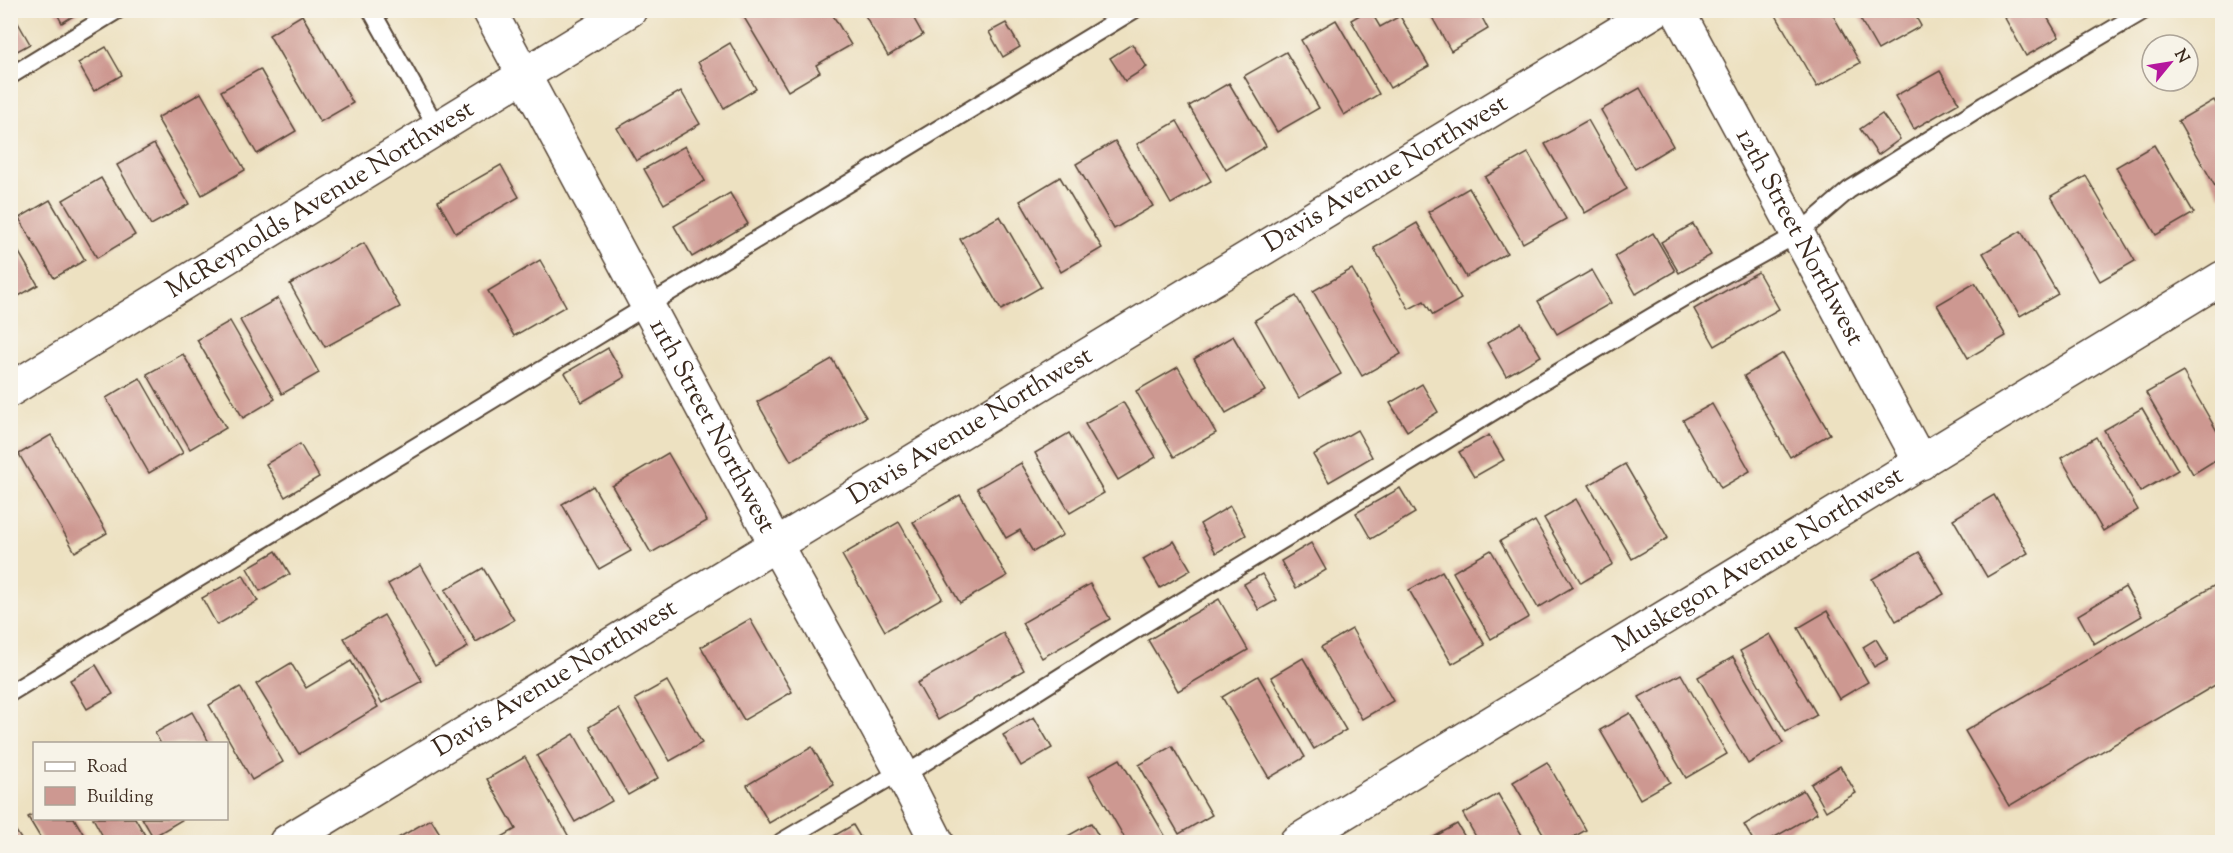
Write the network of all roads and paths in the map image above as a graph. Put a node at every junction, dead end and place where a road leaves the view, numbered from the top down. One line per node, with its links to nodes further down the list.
1 (118, 10): 10 (lane)
2 (371, 10): 11 (lane)
3 (489, 10): 9 (street, 11th Street Northwest)
4 (630, 10): 9 (street, McReynolds Avenue Northwest)
5 (1134, 10): 14 (lane)
6 (1656, 10): 17 (street, Davis Avenue Northwest)
7 (1677, 10): 12 (street, 12th Street Northwest)
8 (2145, 10): 12 (lane)
9 (523, 75): 11 (street, McReynolds Avenue Northwest); 14 (street, 11th Street Northwest)
10 (10, 76)
11 (437, 128): 15 (street, McReynolds Avenue Northwest)
12 (1798, 234): 16 (street, 12th Street Northwest); 19 (lane)
13 (2223, 278): 16 (street, Muskegon Avenue Northwest)
14 (647, 305): 17 (street, 11th Street Northwest); 18 (lane)
15 (10, 390)
16 (1921, 463): 23 (street, Muskegon Avenue Northwest)
17 (776, 545): 19 (street, 11th Street Northwest); 20 (street, Davis Avenue Northwest)
18 (10, 693)
19 (902, 774): 21 (lane); 22 (street, 11th Street Northwest)
20 (286, 843)
21 (781, 843)
22 (937, 843)
23 (1296, 843)

